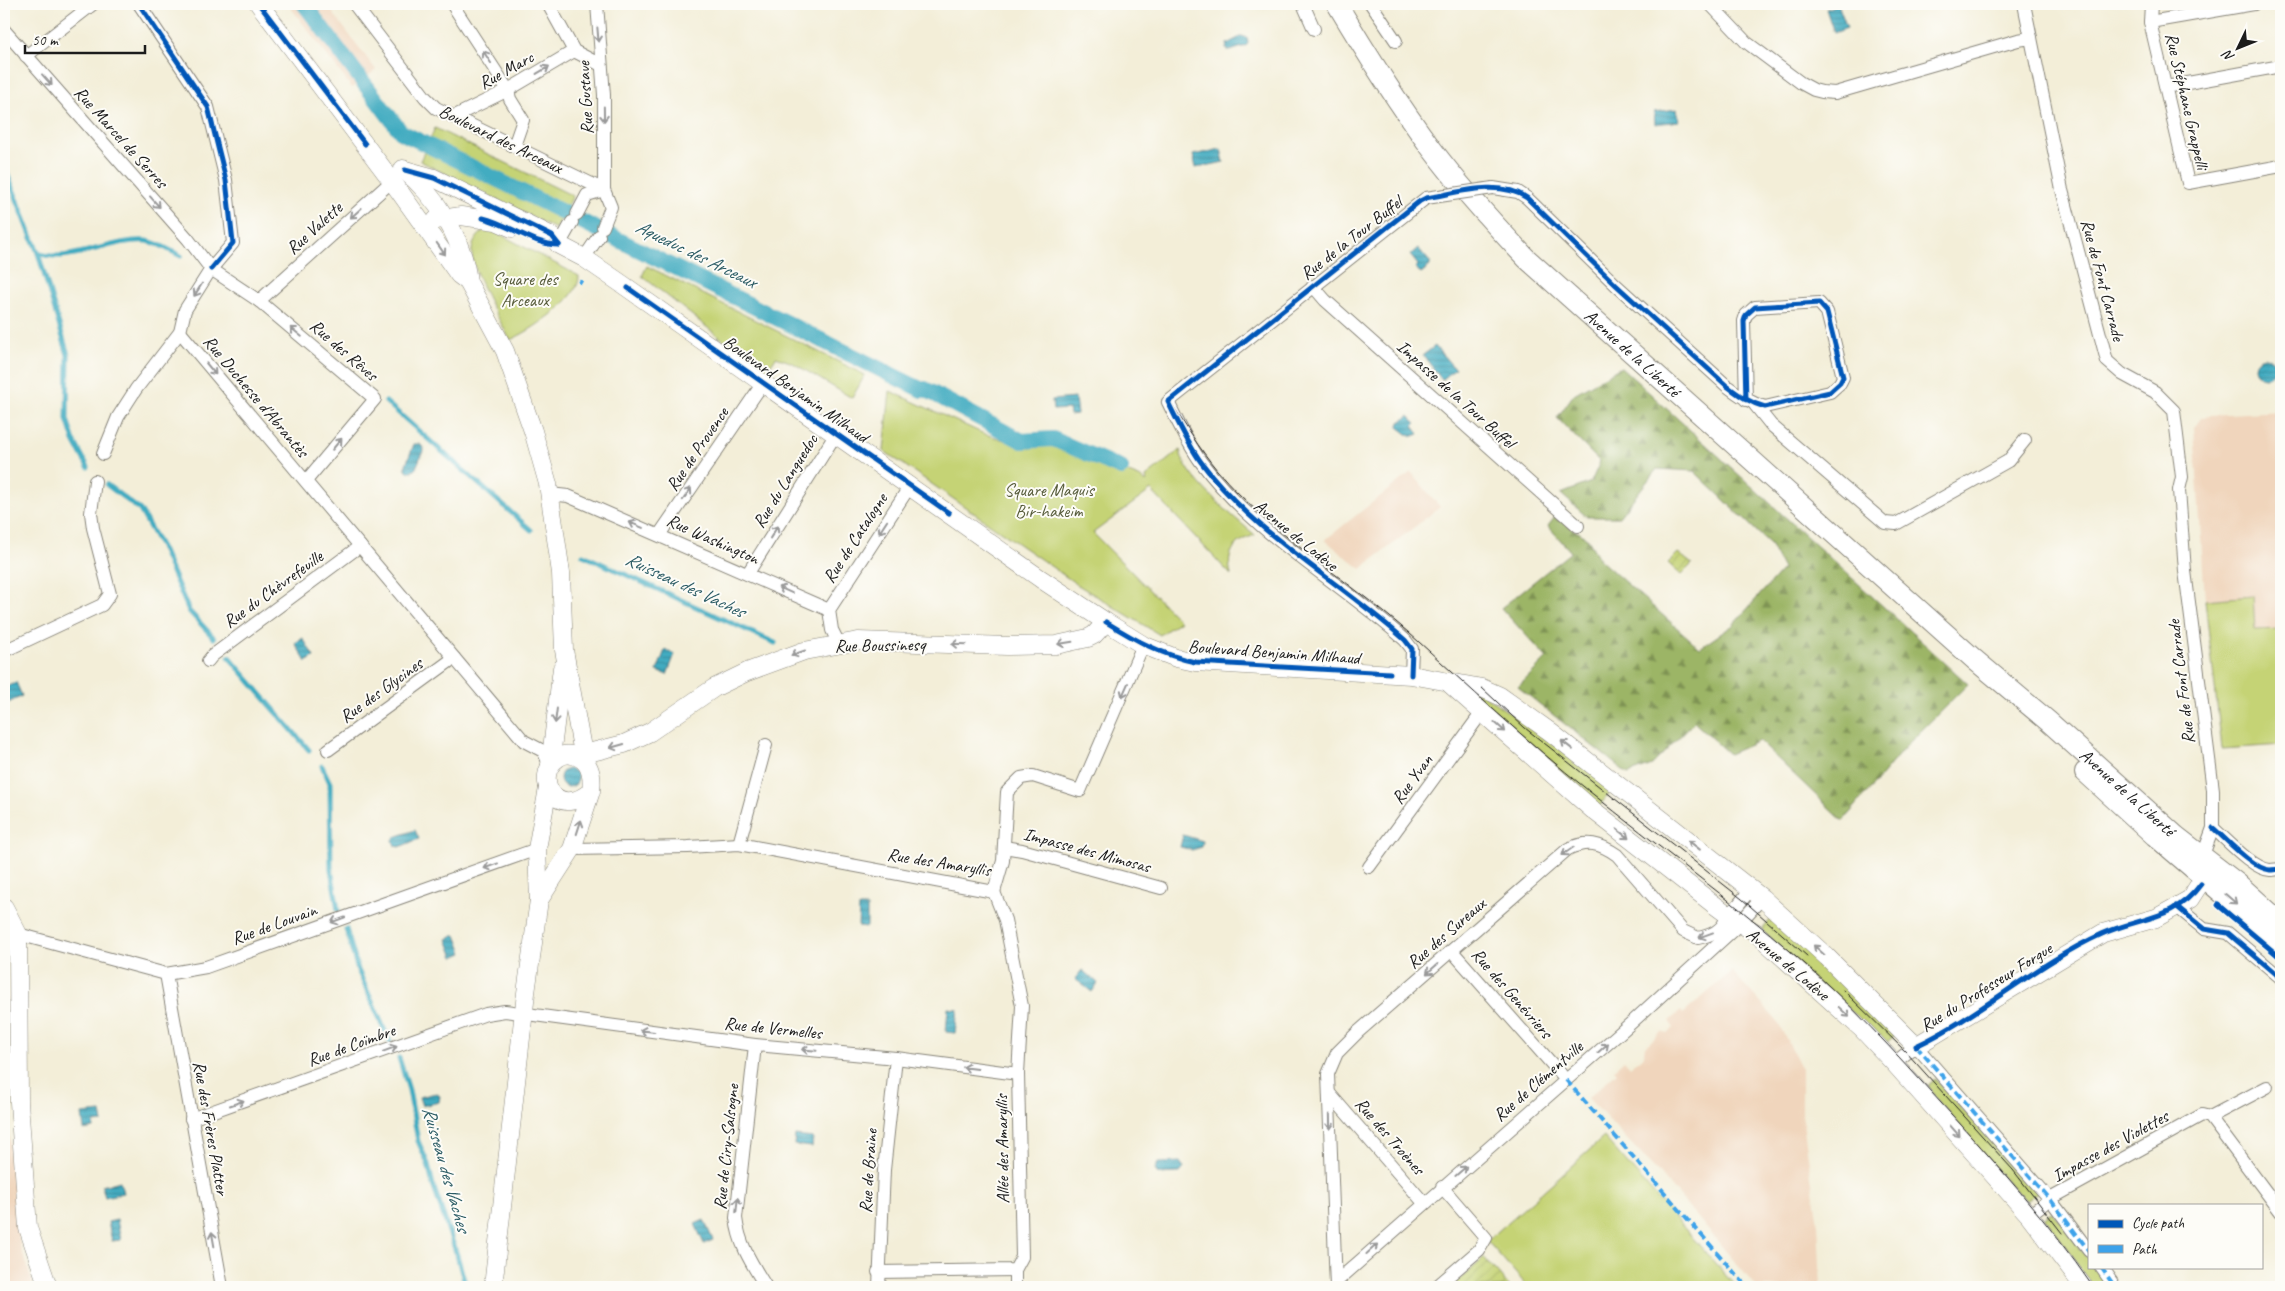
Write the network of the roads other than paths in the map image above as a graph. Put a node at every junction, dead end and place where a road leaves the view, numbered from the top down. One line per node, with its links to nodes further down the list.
1 (139, 4): 35 (street)
2 (259, 4): 29 (street)
3 (356, 4): 26 (street, Boulevard des Arceaux)
4 (452, 4): 25 (street, one-way to 4)
5 (548, 4): 20 (street)
6 (597, 4): 22 (street, Rue Gustave, one-way to 22)
7 (1303, 4): 16 (street)
8 (1337, 4): 61 (main road, Avenue de la Liberté)
9 (1371, 4): 19 (street)
10 (1710, 4): 18 (street)
11 (2024, 4): 18 (street, Rue de Font Carrade)
12 (2151, 4): 15 (street, Rue Stéphane Grappelli)
13 (2254, 4): 15 (street)
14 (85, 6): 21 (street)
15 (2150, 22): 24 (street, Rue Stéphane Grappelli)
16 (1314, 29)
17 (4, 30): 21 (street, Rue Marcel de Serres)
18 (2031, 38): 72 (street, Rue de Font Carrade)
19 (1396, 41)
20 (574, 51): 22 (street); 25 (street, Rue Marc, one-way to 20)
21 (26, 56): 35 (street, Rue Marcel de Serres, one-way to 35)
22 (601, 65): 30 (street, Rue Gustave, one-way to 30)
23 (2281, 66): 24 (street)
24 (2166, 88): 28 (street, Rue Stéphane Grappelli)
25 (508, 90): 26 (street, Rue Marc); 27 (street)
26 (453, 117): 27 (street, Boulevard des Arceaux)
27 (514, 146): 30 (street, Boulevard des Arceaux)
28 (2281, 166)
29 (398, 175): 31 (street); 32 (street); 33 (street, Boulevard Benjamin Milhaud); 38 (street, Rue Valette, one-way to 38)
30 (604, 190): 33 (street); 34 (street, Rue Gustave)
31 (420, 219): 32 (street, Boulevard Benjamin Milhaud); 36 (street, one-way to 36)
32 (447, 219): 33 (street, Boulevard Benjamin Milhaud); 36 (street)
33 (559, 244): 34 (street, Boulevard Benjamin Milhaud)
34 (584, 258): 40 (street, Boulevard Benjamin Milhaud)
35 (211, 269): 38 (street, Rue des Rêves); 39 (street, one-way to 39)
36 (468, 282): 49 (street)
37 (1313, 286): 41 (street, Rue de la Tour Buffel); 42 (street, Rue de la Tour Buffel, bridge); 50 (street, Impasse de la Tour Buffel)
38 (258, 301): 47 (street, Rue des Rêves, one-way to 38)
39 (180, 332): 45 (street); 47 (street, Rue Duchesse d'Abrantès, one-way to 47)
40 (763, 383): 43 (street, Boulevard Benjamin Milhaud); 51 (street, Rue de Provence, one-way to 40)
41 (1168, 402): 63 (street, Avenue de Lodève)
42 (1750, 402): 42 (street); 44 (street, Rue de la Tour Buffel)
43 (836, 434): 48 (street, Boulevard Benjamin Milhaud); 53 (street, Rue du Languedoc, one-way to 43)
44 (2025, 440)
45 (103, 454)
46 (95, 481): 59 (street)
47 (306, 482): 52 (street)
48 (910, 486): 54 (street, Rue de Catalogne, one-way to 54); 55 (street, Boulevard Benjamin Milhaud)
49 (550, 494): 51 (street, Rue Washington, one-way to 49); 58 (street)
50 (1578, 526)
51 (659, 535): 53 (street, Rue Washington)
52 (360, 546): 60 (street); 62 (street, Rue du Chèvrefeuille)
53 (748, 573): 54 (street, Rue Washington, one-way to 53)
54 (829, 610): 56 (street)
55 (1106, 622): 56 (street, Rue Boussinesq, one-way to 56); 57 (street, Boulevard Benjamin Milhaud)
56 (839, 644): 68 (street, Rue Boussinesq, one-way to 68)
57 (1143, 645): 63 (street, Boulevard Benjamin Milhaud); 74 (street, Rue des Amaryllis, one-way to 74)
58 (564, 650): 68 (street); 69 (street, one-way to 69)
59 (4, 651)
60 (454, 658): 67 (street, Rue des Glycines); 69 (street)
61 (1975, 660): 77 (main road, Avenue de la Liberté); 80 (main road, Avenue de la Liberté)
62 (208, 662)
63 (1411, 675): 64 (street, Avenue de Lodève)
64 (1450, 684): 65 (street, Avenue de Lodève); 83 (street, Avenue de Lodève, one-way to 64)
65 (1483, 711): 78 (street, Rue Yvan); 87 (street, Avenue de Lodève, one-way to 87)
66 (766, 745): 73 (street)
67 (328, 750)
68 (584, 759): 69 (street); 71 (street)
69 (550, 765): 70 (street)
70 (548, 788): 71 (street); 75 (street)
71 (591, 791): 76 (street, one-way to 71)
72 (2213, 828): 77 (street, Rue de Font Carrade); 79 (street)
73 (739, 844): 76 (street, Rue des Amaryllis); 82 (street, Rue des Amaryllis)
74 (1004, 847): 81 (street, Impasse des Mimosas); 82 (street, Rue des Amaryllis)
75 (537, 849): 84 (street); 92 (street, Rue de Louvain, one-way to 92)
76 (572, 849): 84 (street)
77 (2203, 855): 80 (street); 88 (main road, Avenue de la Liberté)
78 (1370, 867)
79 (2281, 869)
80 (2203, 880): 85 (street, Rue du Professeur Forgue); 90 (main road, Avenue de la Liberté, one-way to 90)
81 (1161, 888)
82 (994, 892): 99 (street, Allée des Amaryllis)
83 (1756, 893): 87 (street, Rue des Sureaux); 96 (street, Avenue de Lodève, one-way to 83)
84 (539, 900): 94 (street)
85 (2176, 906): 93 (street); 96 (street, Rue du Professeur Forgue)
86 (4, 907): 89 (street)
87 (1734, 920): 91 (street, Rue des Sureaux, one-way to 91); 98 (street, Avenue de Lodève, one-way to 98); 100 (street, Rue de Clémentville, one-way to 87)
88 (2281, 923)
89 (18, 934): 92 (street, Rue de Louvain); 115 (street)
90 (2281, 943)
91 (1452, 951): 100 (street, Rue des Genévriers); 102 (street, Rue des Sureaux, one-way to 102)
92 (166, 974): 104 (street, Rue des Frères Platter)
93 (2281, 978)
94 (523, 1015): 95 (street, Rue de Vermelles, one-way to 94); 104 (street, Rue de Coïmbre, one-way to 94); 117 (street)
95 (755, 1045): 97 (street, Rue de Vermelles, one-way to 95); 118 (street, Rue de Ciry-Salsogne, one-way to 95)
96 (1916, 1046): 98 (street, Rue du Professeur Forgue); 106 (street, Avenue de Lodève)
97 (896, 1058): 99 (street, Rue de Vermelles, one-way to 97); 113 (street, Rue de Braine)
98 (1894, 1063): 109 (street, Avenue de Lodève, one-way to 109)
99 (1018, 1074): 112 (street, Allée des Amaryllis)
100 (1566, 1080): 105 (street, Rue de Clémentville, one-way to 100)
101 (2267, 1087): 103 (street, Impasse des Violettes)
102 (1329, 1093): 107 (street, Rue des Troènes); 114 (street, Rue des Sureaux, one-way to 114)
103 (2210, 1118): 106 (street, Impasse des Violettes); 108 (street)
104 (191, 1119): 116 (street, Rue des Frères Platter, one-way to 104)
105 (1442, 1187): 107 (street, Rue de Clémentville); 121 (street, Rue des Troènes)
106 (2050, 1199): 109 (street, Impasse des Violettes); 110 (street, Avenue de Lodève)
107 (1424, 1203): 114 (street, Rue de Clémentville, one-way to 107)
108 (2281, 1212)
109 (2029, 1215): 122 (street, Avenue de Lodève)
110 (2088, 1250)
111 (2101, 1268): 123 (street)
112 (1015, 1270): 113 (street); 120 (street, Allée des Amaryllis)
113 (878, 1272): 119 (street, Rue de Braine)
114 (1336, 1285)
115 (48, 1287)
116 (222, 1287)
117 (493, 1287)
118 (766, 1287)
119 (879, 1287)
120 (1015, 1287)
121 (1436, 1287)
122 (2084, 1287)
123 (2115, 1287)

